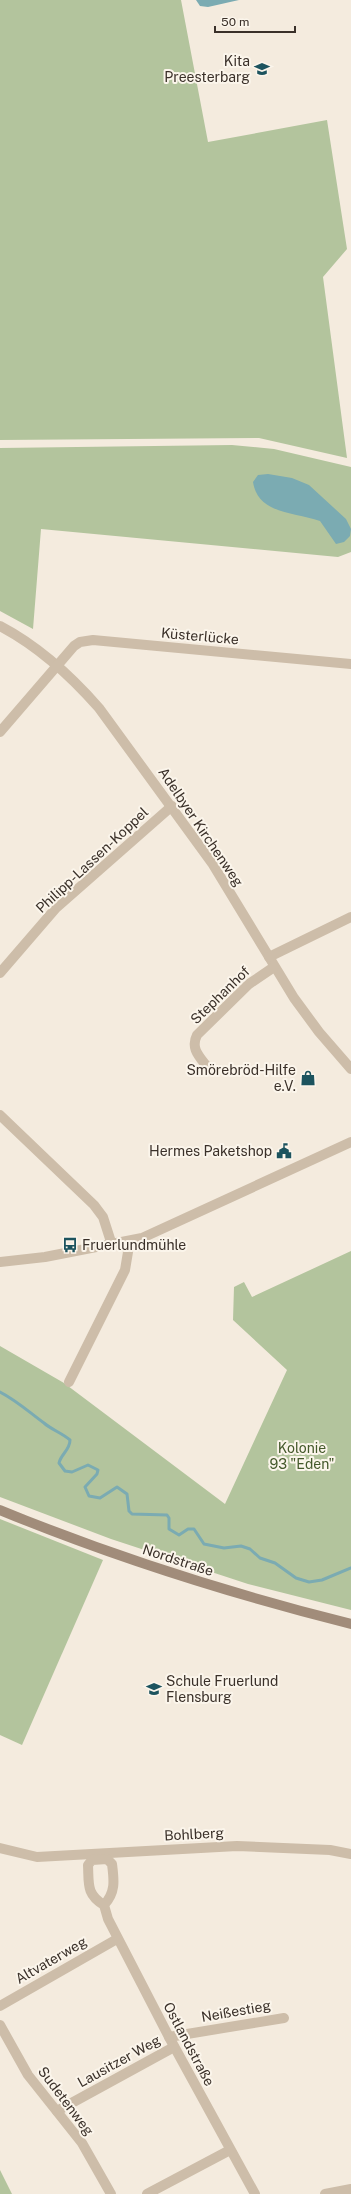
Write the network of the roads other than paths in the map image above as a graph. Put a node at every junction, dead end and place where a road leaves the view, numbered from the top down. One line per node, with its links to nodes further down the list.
1 (0, 626): 3 (street, Adelbyer Kirchenweg)
2 (351, 664): 3 (street, Küsterlücke)
3 (57, 666): 4 (street, Küsterlücke); 5 (street, Adelbyer Kirchenweg)
4 (0, 732)
5 (172, 806): 7 (street, Adelbyer Kirchenweg); 9 (street, Philipp-Lassen-Koppel)
6 (351, 917): 7 (street)
7 (269, 957): 8 (street, Adelbyer Kirchenweg)
8 (274, 967): 10 (street, Stephanhof); 11 (street, Adelbyer Kirchenweg)
9 (0, 973)
10 (208, 1068)
11 (351, 1069)
12 (0, 1115): 15 (street)
13 (351, 1142): 14 (street)
14 (126, 1242): 15 (street); 17 (street)
15 (112, 1245): 16 (street)
16 (0, 1262)
17 (69, 1382)
18 (0, 1510): 19 (main road, Nordstraße)
19 (351, 1624)
20 (0, 1848): 22 (street, Bohlberg)
21 (351, 1854): 22 (street, Bohlberg)
22 (99, 1857): 23 (street); 23 (street, Ostlandstraße)
23 (104, 1905): 24 (street, Ostlandstraße)
24 (117, 1939): 25 (street, Altvaterweg); 28 (street, Ostlandstraße)
25 (0, 2006)
26 (284, 2018): 28 (street, Neißestieg)
27 (0, 2025): 30 (street, Sudetenweg)
28 (169, 2037): 29 (street, Ostlandstraße)
29 (174, 2047): 30 (street, Lausitzer Weg); 31 (street, Ostlandstraße)
30 (57, 2111): 33 (street, Sudetenweg)
31 (230, 2150): 34 (street); 35 (street, Ostlandstraße)
32 (351, 2189): 36 (street)
33 (111, 2194)
34 (147, 2194)
35 (255, 2194)
36 (325, 2194)

